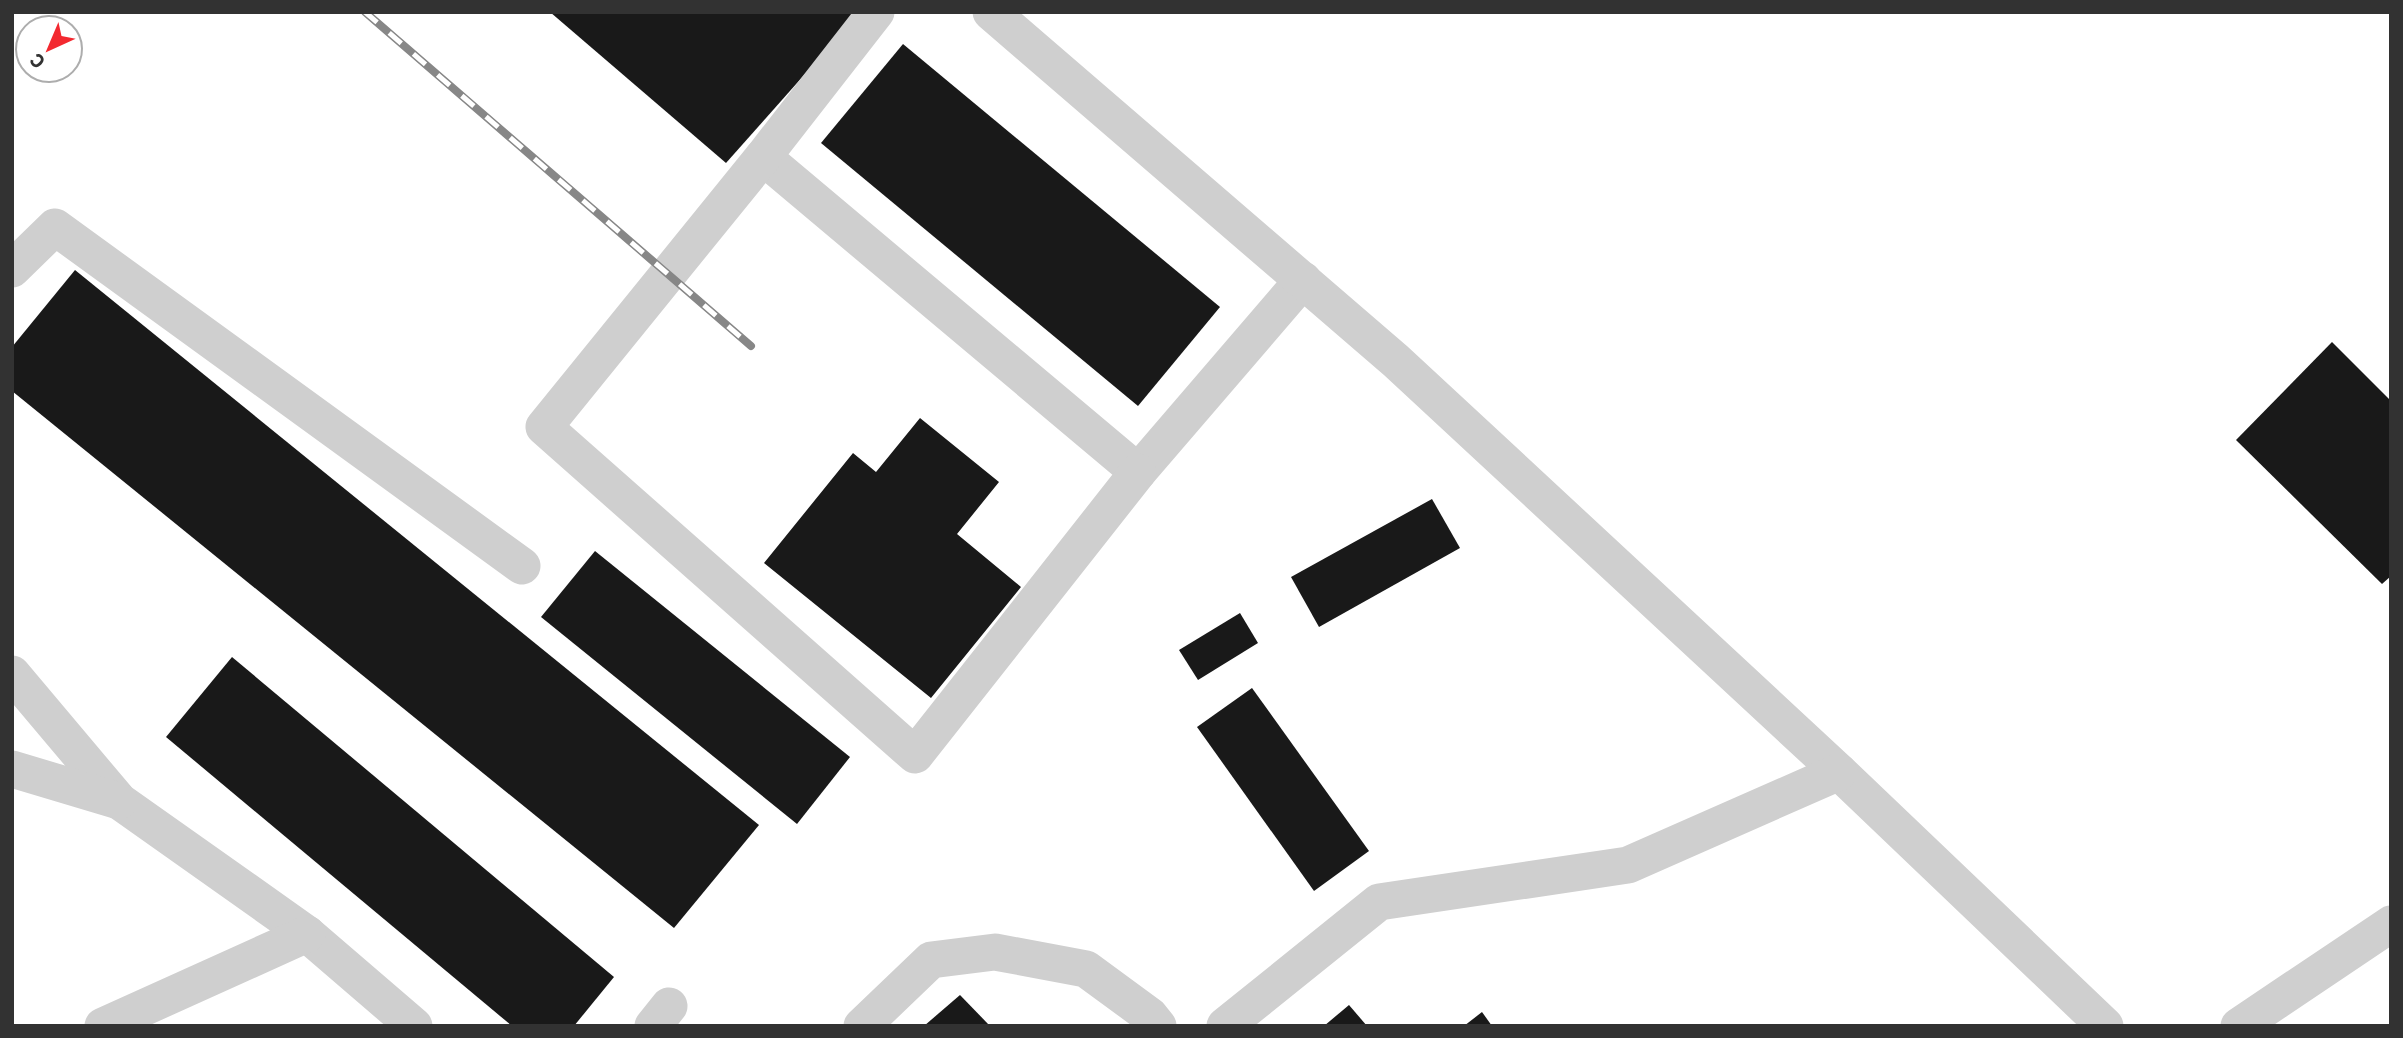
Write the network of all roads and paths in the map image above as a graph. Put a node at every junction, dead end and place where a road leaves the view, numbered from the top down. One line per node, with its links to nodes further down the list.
1 (876, 12): 3 (street)
2 (991, 12): 5 (street)
3 (763, 157): 6 (street); 6 (street)
4 (12, 269): 7 (street)
5 (1303, 280): 6 (street); 10 (street)
6 (1138, 472)
7 (523, 566)
8 (12, 674): 11 (street)
9 (12, 769): 11 (street)
10 (1839, 772): 18 (street); 19 (street)
11 (119, 801): 13 (street)
12 (2391, 925): 20 (street)
13 (307, 934): 14 (street); 15 (street)
14 (103, 1026)
15 (414, 1026)
16 (862, 1026): 17 (street)
17 (1158, 1026)
18 (1225, 1026)
19 (2105, 1026)
20 (2238, 1026)

